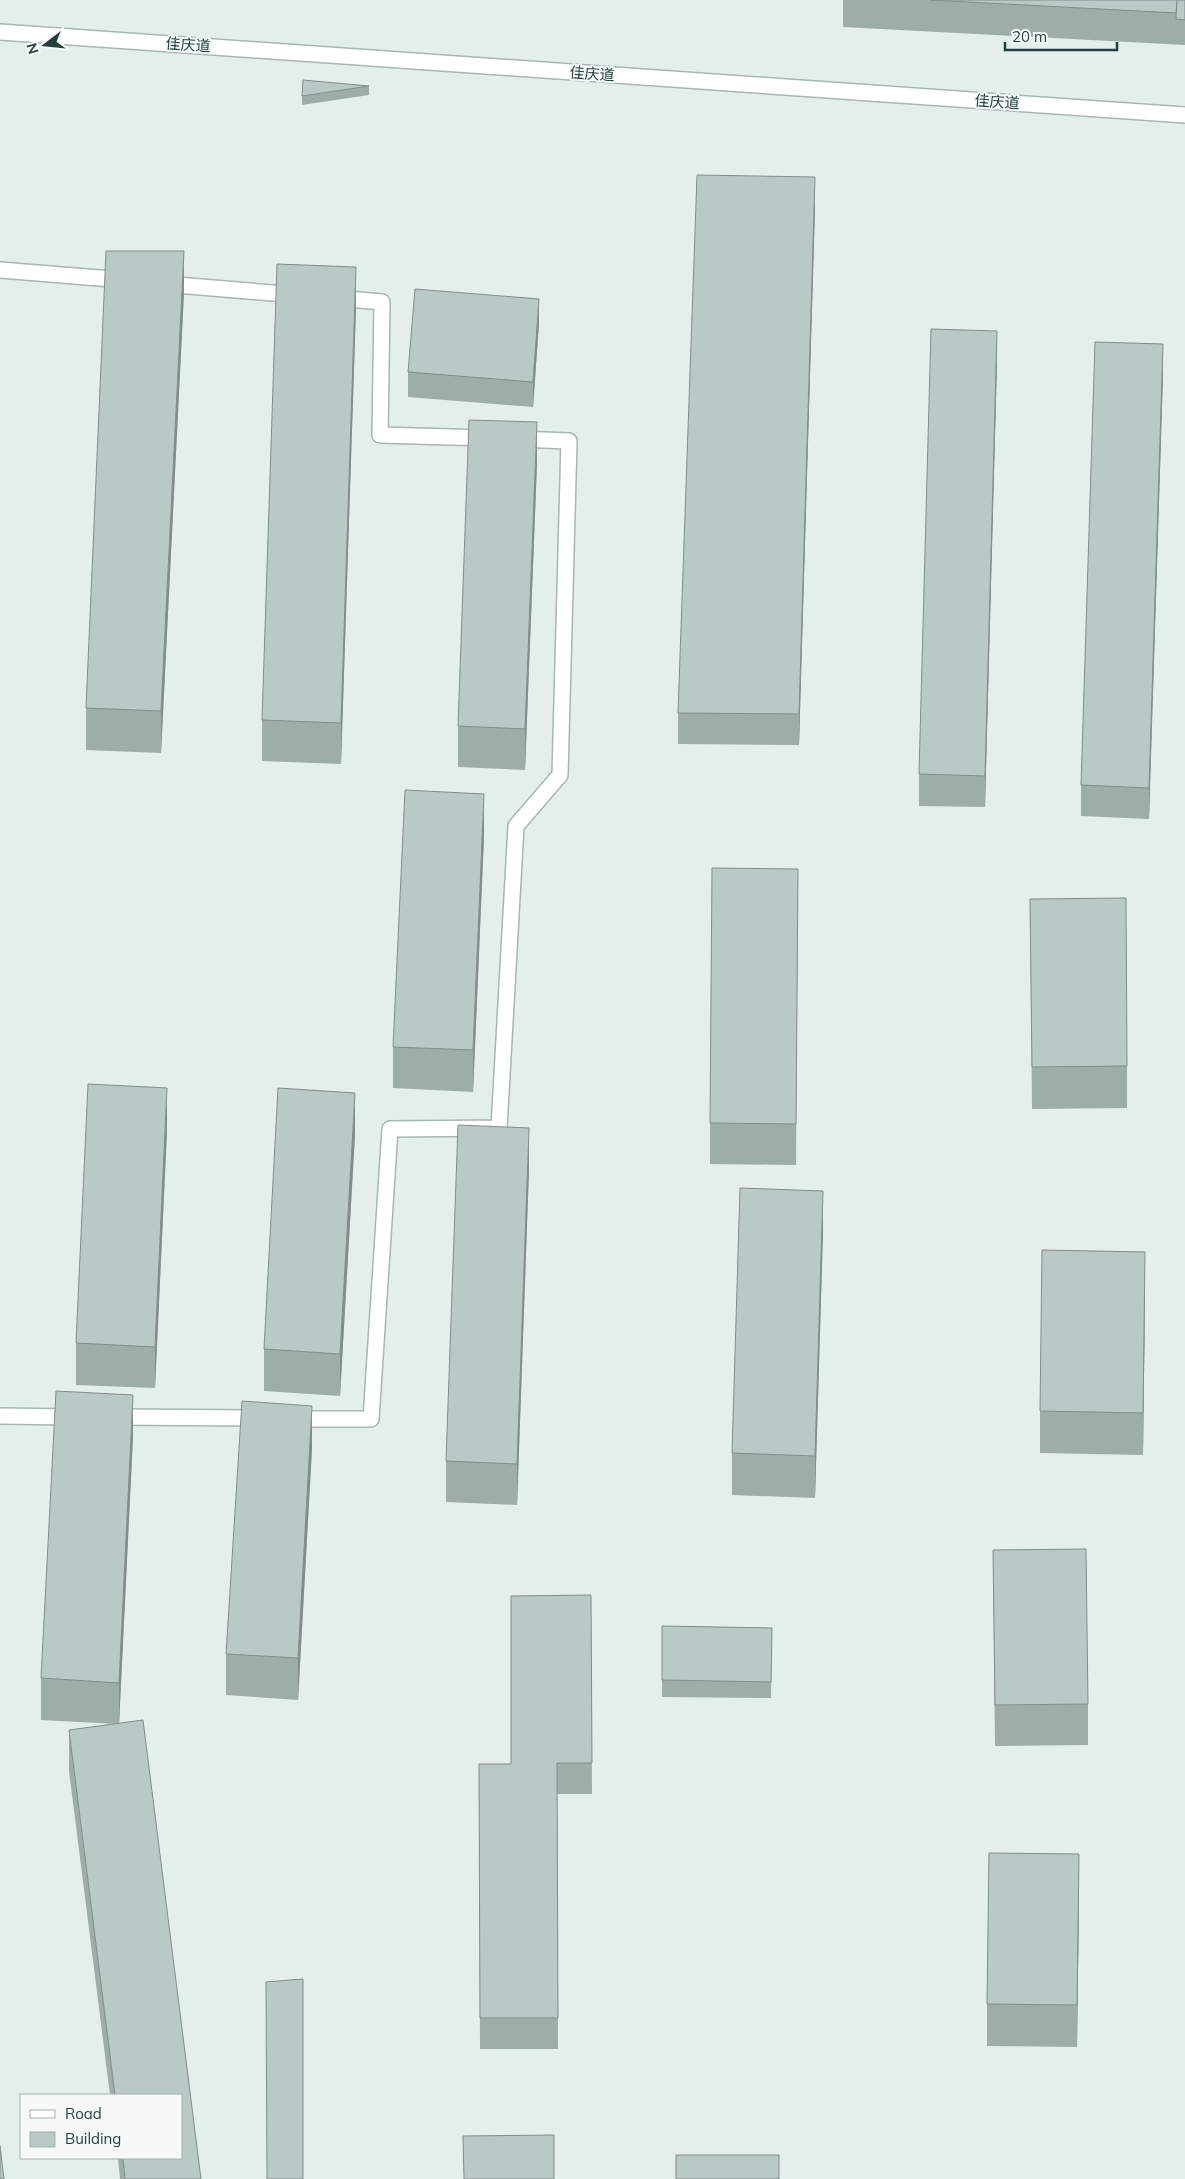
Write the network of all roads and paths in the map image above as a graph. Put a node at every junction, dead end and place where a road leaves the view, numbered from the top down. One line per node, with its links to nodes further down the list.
1 (0, 32): 2 (street, 佳庆道)
2 (1185, 115)
3 (0, 270): 4 (street)
4 (0, 1416)

